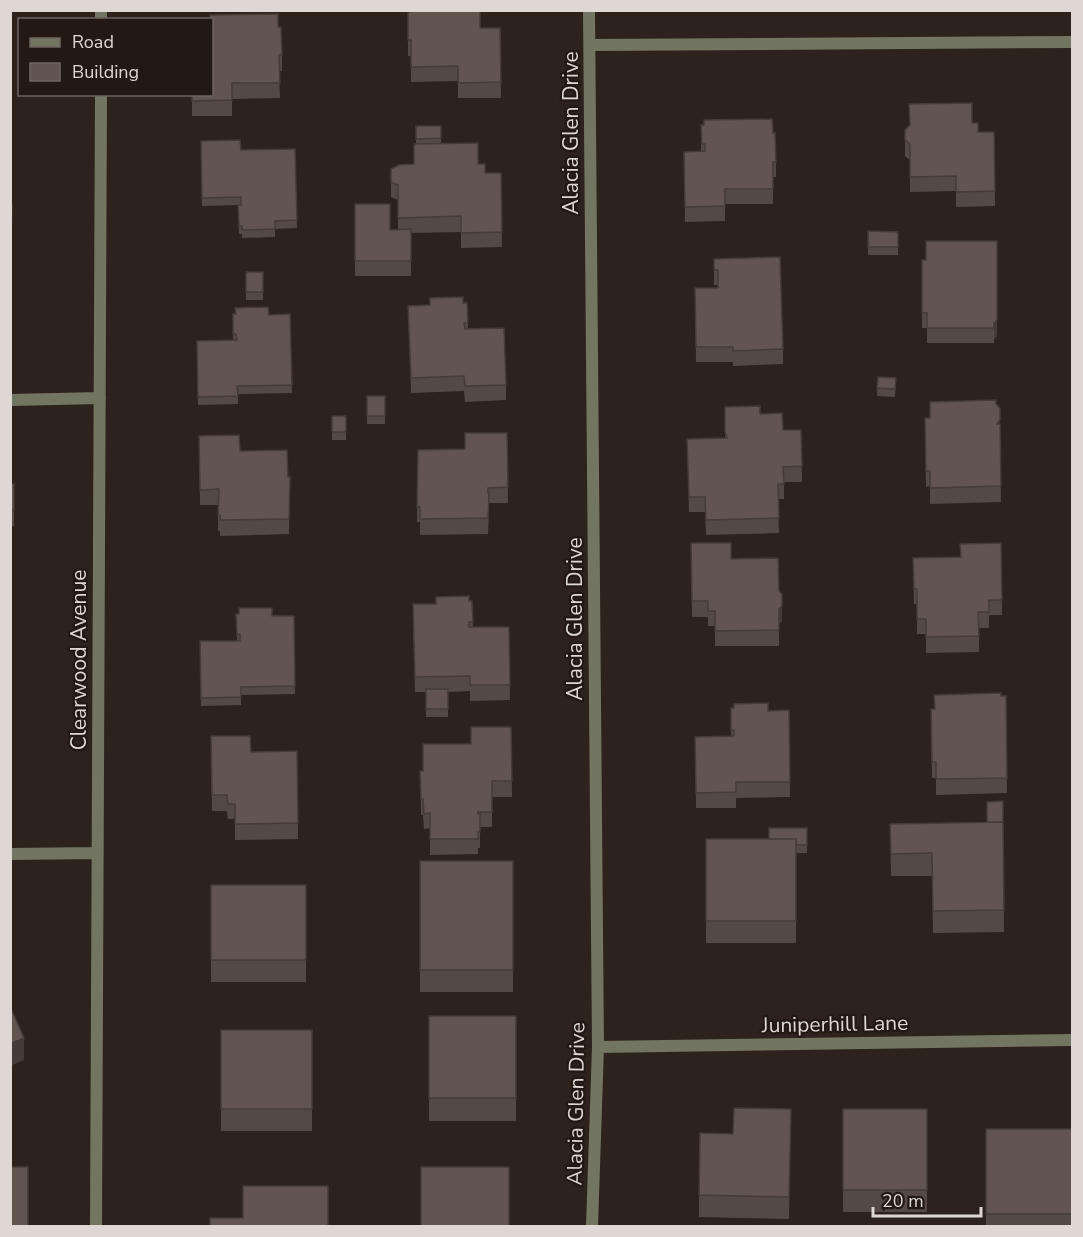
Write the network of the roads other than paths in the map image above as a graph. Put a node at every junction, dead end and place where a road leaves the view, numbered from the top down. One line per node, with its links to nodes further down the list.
1 (589, 10): 3 (street, Alacia Glen Drive)
2 (1072, 42): 3 (street)
3 (590, 45): 10 (street, Alacia Glen Drive)
4 (100, 96): 5 (street, Clearwood Avenue)
5 (100, 398): 6 (street); 7 (street, Clearwood Avenue)
6 (10, 400)
7 (97, 853): 8 (street); 11 (street, Clearwood Avenue)
8 (10, 854)
9 (1072, 1040): 10 (street, Juniperhill Lane)
10 (598, 1047): 12 (street, Alacia Glen Drive)
11 (96, 1227)
12 (592, 1227)

